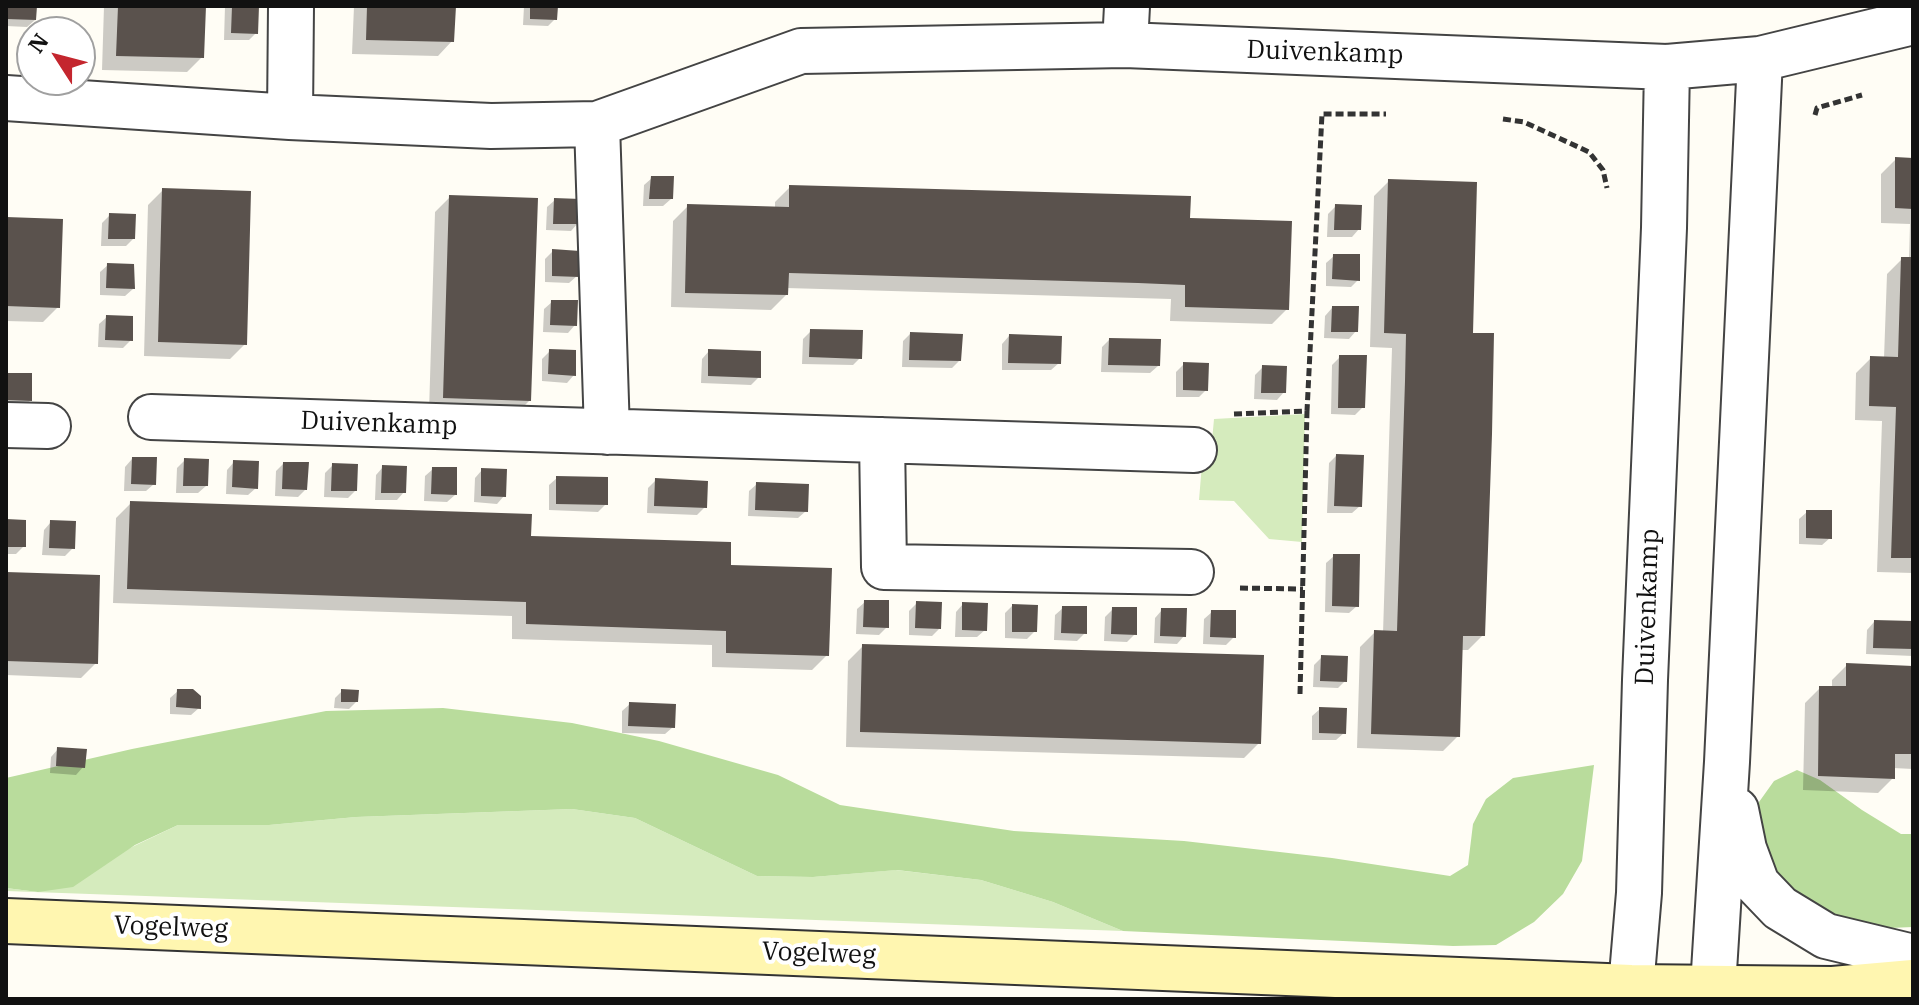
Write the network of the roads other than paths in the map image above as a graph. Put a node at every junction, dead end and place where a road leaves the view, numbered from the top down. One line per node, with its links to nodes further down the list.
1 (291, 6): 7 (street)
2 (1913, 22): 4 (street, Duivenkamp)
3 (1126, 25): 5 (street, Duivenkamp); 8 (street, Duivenkamp)
4 (1760, 59): 5 (street, Duivenkamp); 14 (street)
5 (1667, 67): 18 (street, Duivenkamp)
6 (6, 98): 7 (street, Duivenkamp)
7 (290, 117): 8 (street, Duivenkamp)
8 (597, 124): 10 (street)
9 (151, 417): 10 (street, Duivenkamp)
10 (607, 432): 11 (street, Duivenkamp)
11 (882, 440): 12 (street, Duivenkamp); 13 (street)
12 (1194, 450)
13 (1191, 572)
14 (1727, 762): 16 (street); 19 (street)
15 (6, 921): 18 (street, Vogelweg)
16 (1913, 957)
17 (1913, 982): 19 (street, Vogelweg)
18 (1631, 993): 19 (street, Vogelweg)
19 (1713, 993)

